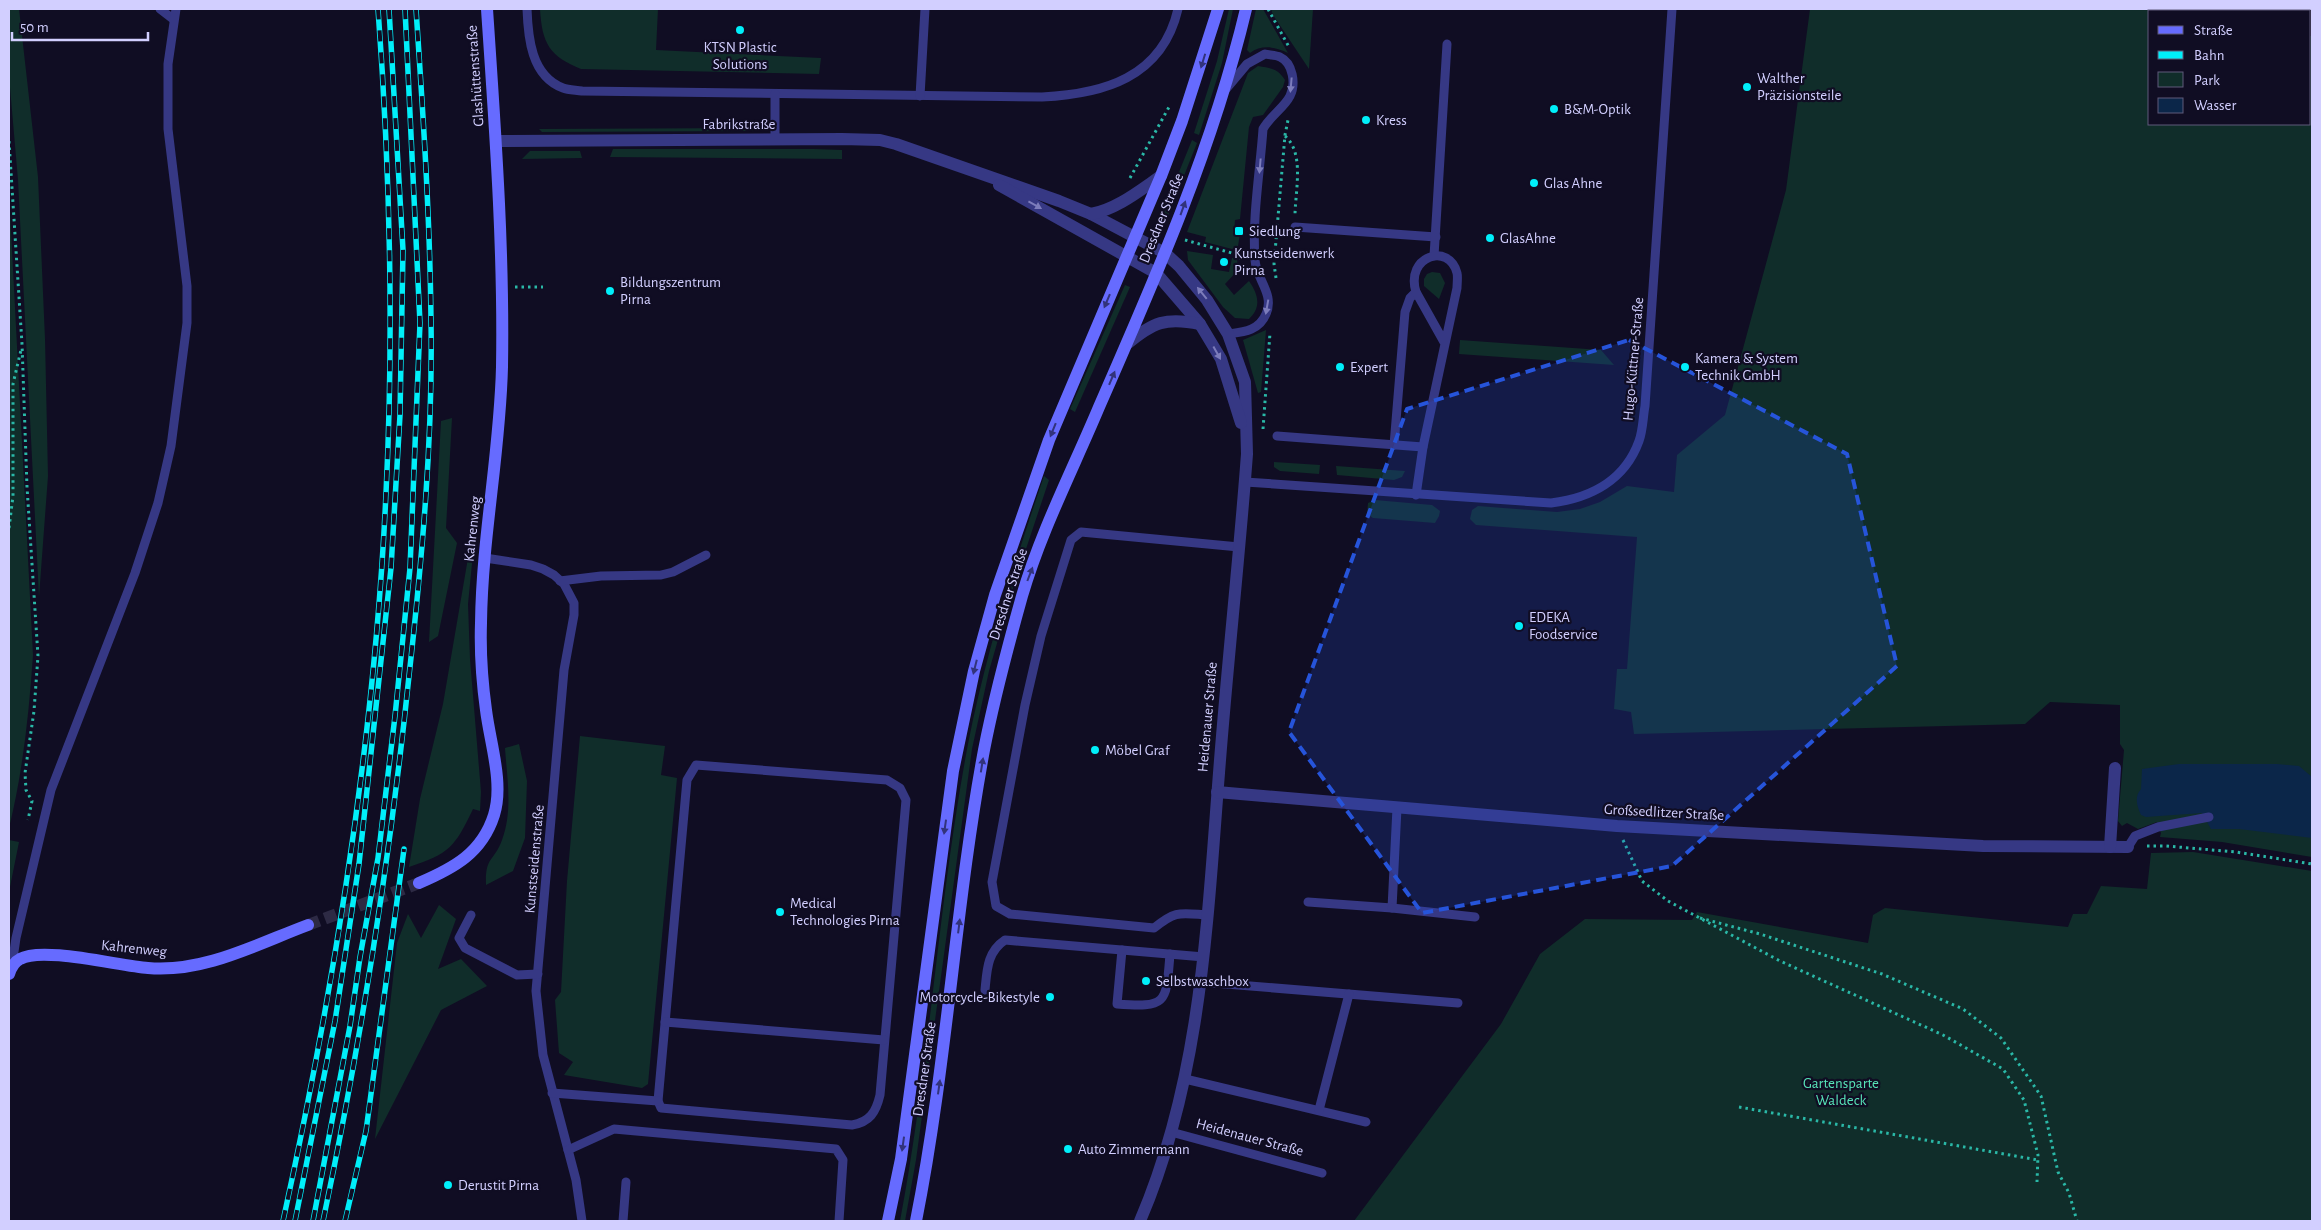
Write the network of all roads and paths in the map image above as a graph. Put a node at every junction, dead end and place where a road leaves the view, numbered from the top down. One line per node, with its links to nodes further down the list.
1 (160, 9): 11 (lane)
2 (176, 9): 11 (lane)
3 (487, 9): 20 (main road, Glashüttenstraße)
4 (527, 9): 15 (lane)
5 (925, 9): 16 (lane)
6 (1178, 9): 16 (lane)
7 (1218, 9): 24 (main road, Dresdner Straße, one-way to 24)
8 (1246, 9): 14 (main road, Dresdner Straße)
9 (1268, 9): 13 (path)
10 (1672, 9): 50 (lane, Hugo-Küttner-Straße)
11 (173, 19): 76 (lane)
12 (1447, 44): 29 (lane)
13 (1293, 54)
14 (1226, 89): 30 (main road, Dresdner Straße, one-way to 14); 40 (lane, one-way to 40)
15 (775, 94): 16 (lane); 21 (lane)
16 (920, 96)
17 (1172, 99): 25 (path)
18 (1292, 114): 19 (path)
19 (1285, 135): 27 (path); 34 (path)
20 (496, 140): 21 (street, Fabrikstraße); 54 (main road, Kahrenweg)
21 (775, 140): 23 (street, Fabrikstraße)
22 (9, 141): 42 (path)
23 (978, 173): 26 (street, Fabrikstraße); 31 (street, Fabrikstraße, one-way to 31)
24 (1161, 176): 26 (street); 28 (main road, Dresdner Straße)
25 (1127, 182)
26 (1091, 214): 28 (street, Fabrikstraße)
27 (1295, 227): 29 (lane)
28 (1135, 237): 30 (street, Fabrikstraße); 31 (main road, Dresdner Straße)
29 (1436, 237): 32 (lane)
30 (1165, 253): 33 (main road, Dresdner Straße); 40 (street, Heidenauer Straße, one-way to 30)
31 (1126, 256): 33 (street, Fabrikstraße); 99 (main road, Dresdner Straße, one-way to 99)
32 (1434, 256): 37 (lane); 41 (lane)
33 (1156, 273): 38 (street, Heidenauer Straße); 43 (main road, Dresdner Straße)
34 (1278, 285)
35 (512, 287): 36 (path)
36 (543, 287)
37 (1416, 292): 41 (lane); 46 (lane)
38 (1200, 324): 43 (street); 48 (street, Heidenauer Straße, one-way to 48)
39 (1273, 326): 45 (path)
40 (1228, 334): 48 (street, Heidenauer Straße)
41 (1444, 342): 47 (lane)
42 (22, 344): 51 (path); 61 (path)
43 (1127, 344): 100 (main road, Dresdner Straße, one-way to 43)
44 (1277, 436): 46 (lane)
45 (1263, 438)
46 (1394, 445): 47 (lane)
47 (1423, 447): 50 (lane)
48 (1247, 454): 49 (street, Heidenauer Straße)
49 (1245, 482): 50 (lane, Hugo-Küttner-Straße); 52 (street, Heidenauer Straße)
50 (1416, 495)
51 (9, 528)
52 (1239, 547): 57 (street, Heidenauer Straße); 69 (lane)
53 (706, 555): 55 (lane)
54 (484, 558): 55 (lane, Kunstseidenstraße); 65 (main road, Kahrenweg)
55 (560, 581): 77 (lane, Kunstseidenstraße)
56 (2115, 768): 63 (street)
57 (1218, 792): 58 (street, Großsedlitzer Straße); 69 (street, Heidenauer Straße)
58 (1397, 808): 60 (street, Großsedlitzer Straße); 67 (lane)
59 (2209, 818): 62 (lane)
60 (1616, 826): 63 (street, Großsedlitzer Straße); 70 (path)
61 (27, 828)
62 (2128, 847): 63 (street, Großsedlitzer Straße); 64 (path)
63 (2110, 848)
64 (2312, 864)
65 (420, 884)
66 (1308, 902): 67 (lane)
67 (1392, 908): 71 (lane)
68 (471, 914): 77 (lane)
69 (1207, 915): 75 (street, Heidenauer Straße)
70 (1695, 916): 92 (path); 102 (path)
71 (1475, 917)
72 (308, 924): 76 (main road, Kahrenweg)
73 (1122, 950): 74 (lane); 74 (lane); 79 (lane)
74 (1170, 954): 75 (lane)
75 (1204, 957): 78 (street, Heidenauer Straße)
76 (11, 970)
77 (538, 974): 85 (lane, Kunstseidenstraße)
78 (1201, 982): 80 (lane); 84 (street, Heidenauer Straße)
79 (985, 990)
80 (1349, 994): 81 (lane); 88 (lane)
81 (1458, 1003)
82 (665, 1022): 83 (lane); 83 (lane); 86 (lane)
83 (884, 1040): 86 (lane)
84 (1185, 1079): 88 (lane); 90 (street, Heidenauer Straße)
85 (552, 1093): 86 (lane); 91 (lane, Kunstseidenstraße)
86 (658, 1102)
87 (1740, 1107): 92 (path)
88 (1319, 1110): 89 (lane)
89 (1366, 1122)
90 (1171, 1132): 93 (lane, Heidenauer Straße); 101 (street, Heidenauer Straße)
91 (568, 1150): 96 (lane, Kunstseidenstraße); 98 (lane)
92 (2038, 1160): 95 (path)
93 (1322, 1173)
94 (626, 1182): 97 (lane)
95 (2037, 1182)
96 (582, 1221)
97 (622, 1221)
98 (839, 1221)
99 (888, 1221)
100 (916, 1221)
101 (1140, 1221)
102 (2077, 1221)

